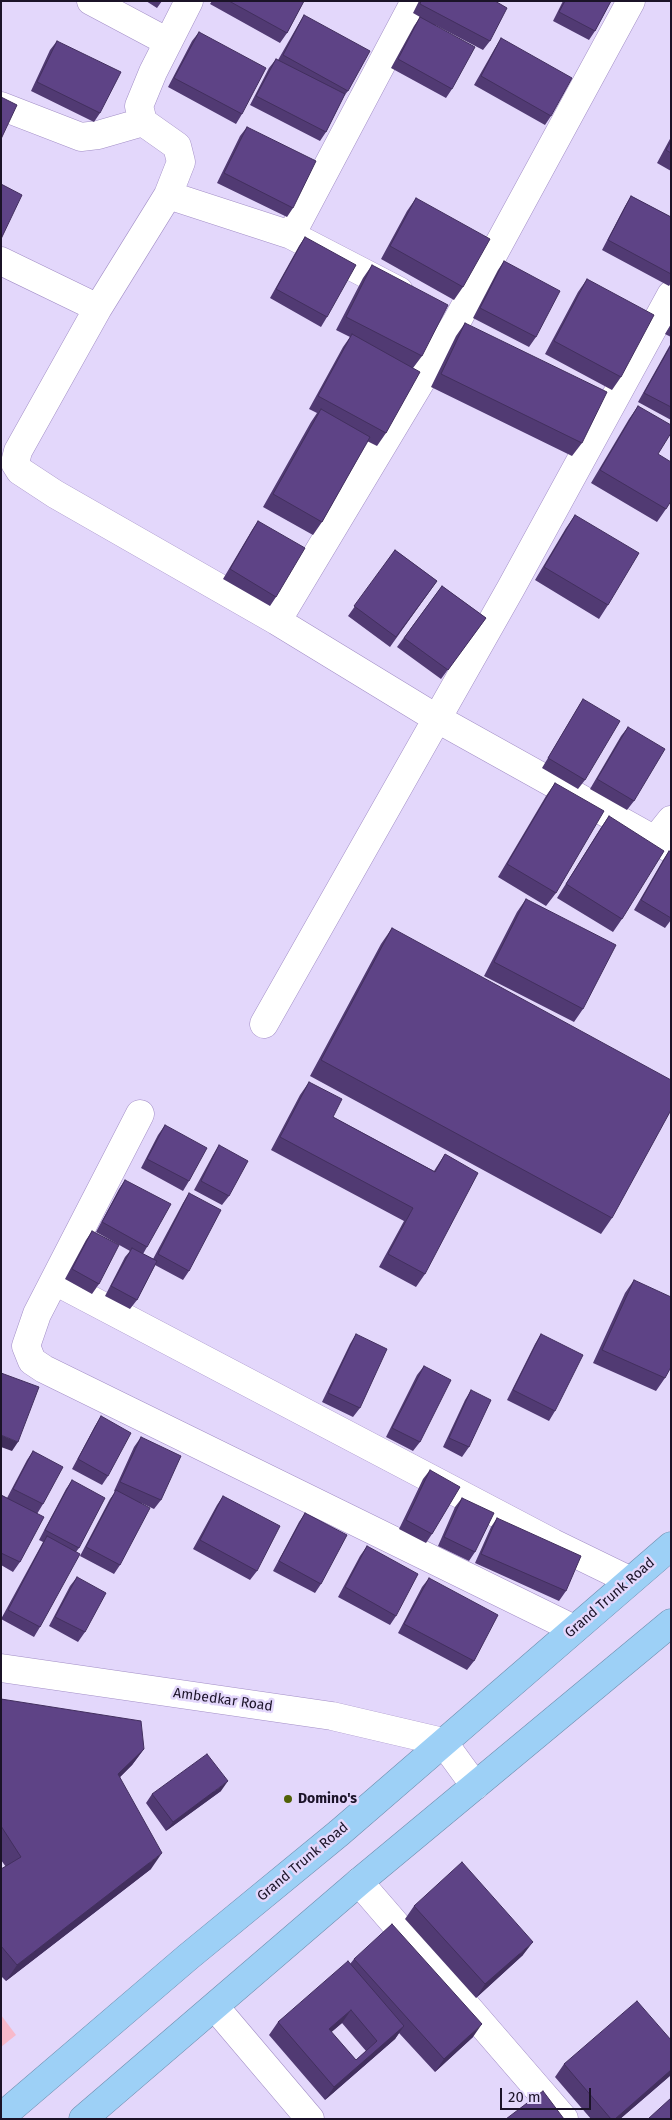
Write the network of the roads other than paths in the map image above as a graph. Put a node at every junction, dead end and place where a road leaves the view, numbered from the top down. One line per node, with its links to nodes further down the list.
1 (91, 1): 5 (street)
2 (188, 1): 5 (street)
3 (415, 1): 9 (street)
4 (631, 1): 13 (street)
5 (168, 42): 7 (street)
6 (1, 106): 7 (street)
7 (143, 122): 8 (street)
8 (168, 195): 9 (street); 12 (street)
9 (292, 235): 13 (street)
10 (1, 261): 12 (street)
11 (671, 295): 16 (street)
12 (98, 308): 15 (street)
13 (439, 312): 14 (street); 15 (street)
14 (482, 335)
15 (277, 621): 16 (street)
16 (436, 718): 17 (street); 18 (street)
17 (666, 836)
18 (264, 1024)
19 (140, 1114): 20 (street)
20 (56, 1281): 22 (street); 24 (street)
21 (671, 1546): 22 (highway, Grand Trunk Road)
22 (629, 1580): 24 (highway, Grand Trunk Road)
23 (671, 1623): 27 (highway)
24 (574, 1629): 26 (highway, Grand Trunk Road)
25 (1, 1668): 26 (street, Ambedkar Road)
26 (443, 1742): 27 (street); 30 (highway, Grand Trunk Road)
27 (475, 1786): 28 (highway)
28 (359, 1882): 29 (highway); 33 (street)
29 (215, 2007): 31 (highway); 32 (street)
30 (1, 2117)
31 (84, 2119)
32 (310, 2119)
33 (564, 2119)

